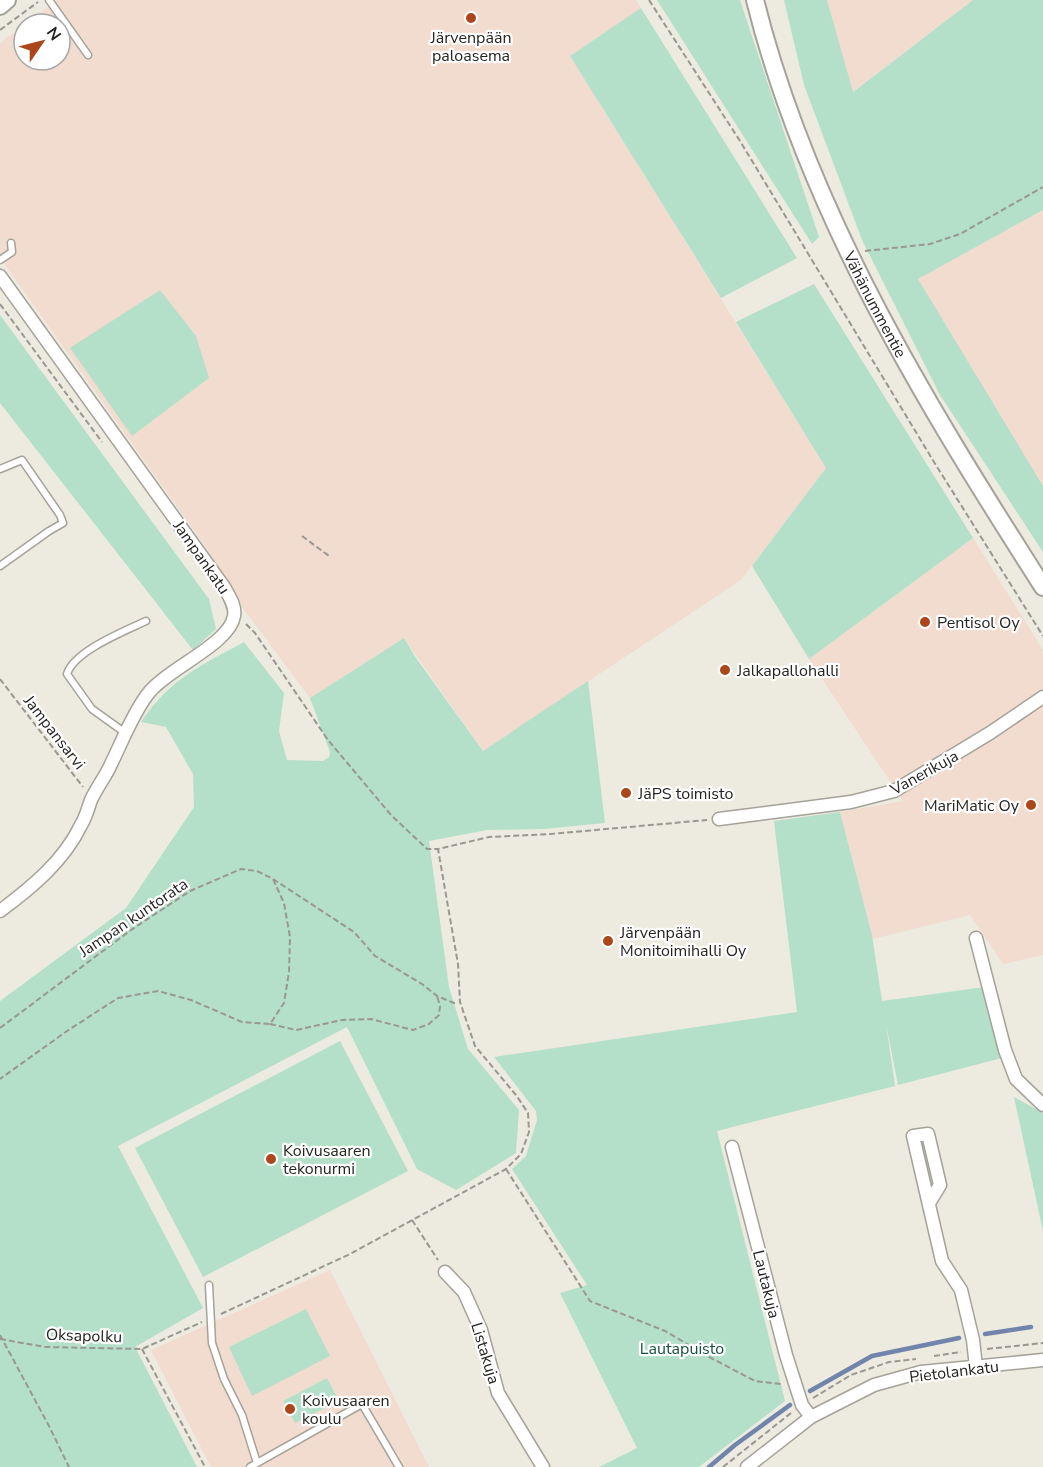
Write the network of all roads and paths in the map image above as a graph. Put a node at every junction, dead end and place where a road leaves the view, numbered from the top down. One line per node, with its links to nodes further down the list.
1 (8, 0): 6 (main road)
2 (40, 0): 7 (path)
3 (49, 0): 8 (lane)
4 (649, 0): 21 (path)
5 (755, 0): 11 (main road, Vähänummentie)
6 (0, 6)
7 (0, 30)
8 (88, 55)
9 (1043, 187): 11 (path)
10 (11, 243): 12 (lane)
11 (849, 253): 18 (main road, Vähänummentie)
12 (0, 260)
13 (2, 281): 19 (street, Jampankatu)
14 (0, 469): 17 (lane)
15 (302, 536): 16 (path)
16 (329, 556)
17 (0, 566)
18 (1043, 587)
19 (235, 614): 24 (street, Jampankatu); 27 (path)
20 (146, 621): 24 (lane)
21 (1043, 636)
22 (0, 679): 25 (path, Jampansarvi)
23 (1043, 697): 26 (street, Vanerikuja)
24 (124, 732): 25 (street, Jampankatu)
25 (92, 798): 29 (street, Jampankatu)
26 (719, 819): 27 (path)
27 (438, 849): 32 (path)
28 (273, 879): 31 (path, Jampan kuntorata); 33 (path); 34 (path, Jampan kuntorata)
29 (0, 911)
30 (976, 938): 36 (street)
31 (437, 996): 32 (path); 33 (path)
32 (460, 1002): 38 (path)
33 (270, 1024): 35 (path)
34 (0, 1028)
35 (0, 1079)
36 (1043, 1105)
37 (732, 1147): 48 (street, Lautakuja)
38 (506, 1169): 40 (path); 48 (path)
39 (929, 1203): 39 (street); 47 (street)
40 (412, 1220): 41 (path); 43 (path)
41 (445, 1272): 55 (street, Listakuja)
42 (209, 1285): 43 (lane)
43 (211, 1318): 45 (path); 50 (lane)
44 (0, 1338): 45 (path, Oksapolku); 51 (path)
45 (142, 1349): 52 (path, Oksapolku)
46 (1043, 1360): 47 (street, Pietolankatu)
47 (976, 1367): 49 (street, Pietolankatu)
48 (796, 1385): 49 (street, Lautakuja)
49 (811, 1417): 56 (street, Pietolankatu)
50 (257, 1463): 53 (lane); 54 (lane)
51 (69, 1467)
52 (204, 1467)
53 (250, 1467)
54 (399, 1467)
55 (543, 1467)
56 (747, 1467)

